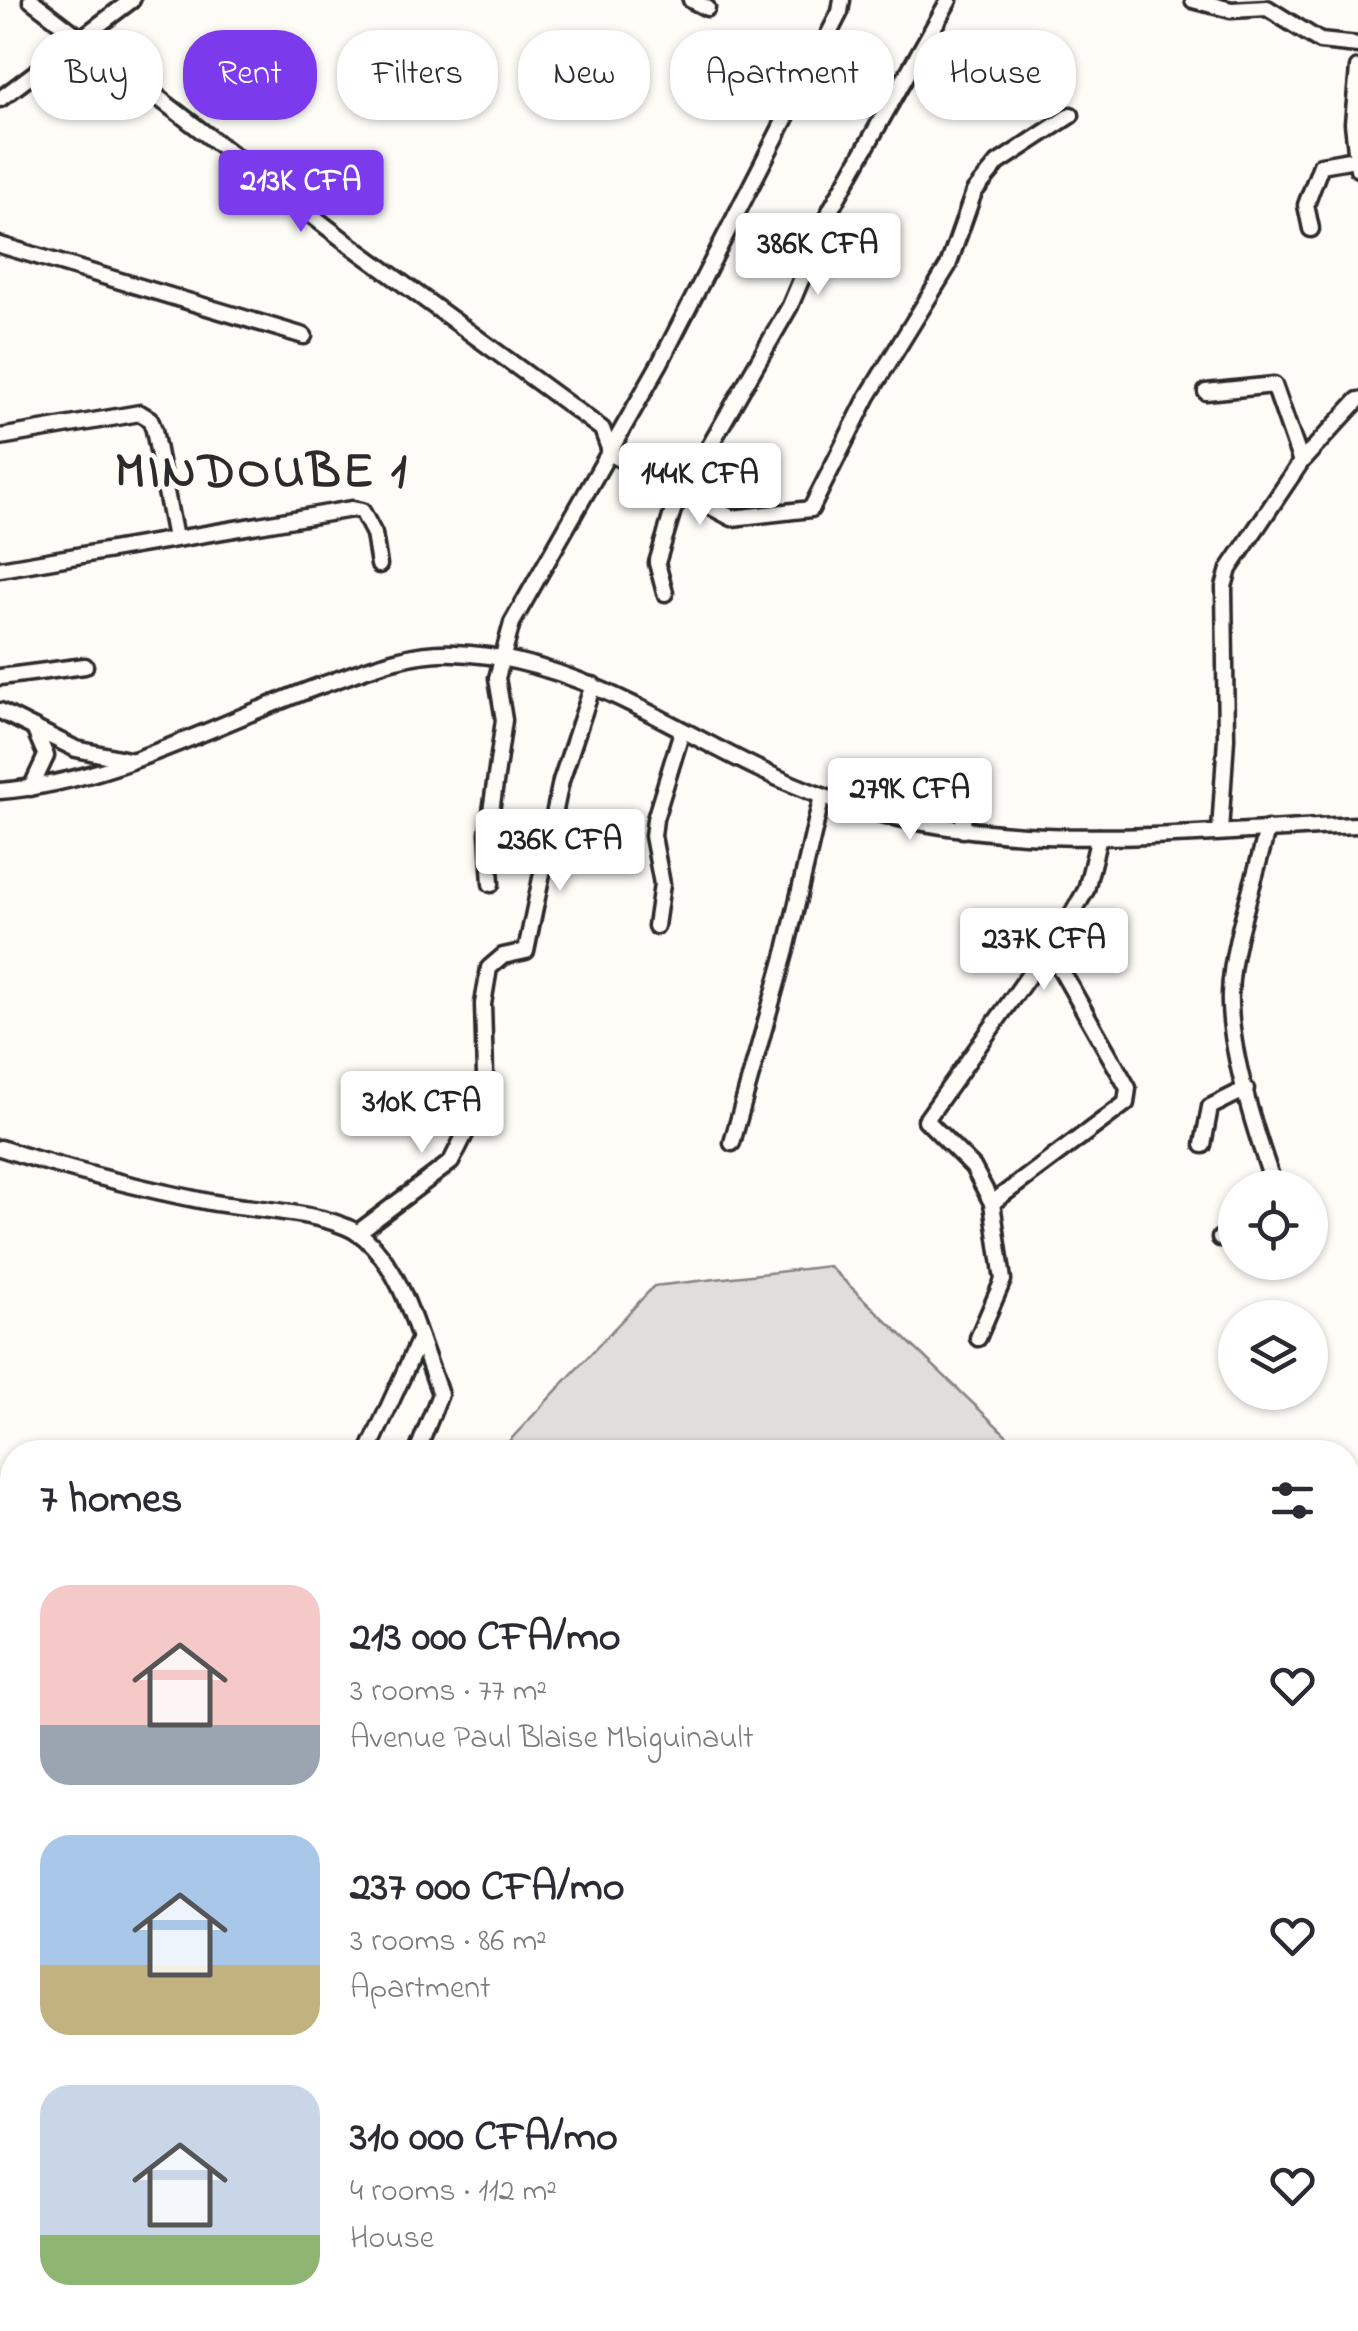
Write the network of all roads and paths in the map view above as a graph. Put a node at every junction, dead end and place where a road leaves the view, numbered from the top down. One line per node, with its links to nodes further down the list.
1 (31, 0): 8 (street)
2 (132, 0): 9 (street)
3 (692, 0): 7 (street)
4 (842, 0): 23 (street)
5 (949, 0): 28 (street)
6 (1193, 0): 10 (street)
7 (708, 8)
8 (73, 30)
9 (90, 30)
10 (1358, 45)
11 (1358, 68): 16 (street)
12 (30, 76): 13 (street)
13 (0, 99)
14 (163, 100): 24 (street)
15 (1063, 120): 28 (street)
16 (1356, 122): 17 (street)
17 (1356, 164): 18 (street)
18 (1311, 229)
19 (0, 245): 20 (street)
20 (304, 336)
21 (1206, 392): 27 (street)
22 (1358, 400): 27 (street)
23 (626, 424): 24 (street); 26 (street)
24 (602, 429): 26 (street)
25 (0, 436): 29 (street)
26 (610, 452): 28 (street); 33 (street)
27 (1300, 462): 49 (street)
28 (684, 496): 32 (street)
29 (175, 538): 30 (street); 31 (street)
30 (379, 565)
31 (0, 569)
32 (664, 593)
33 (500, 657): 36 (street); 41 (street); 51 (street)
34 (85, 666): 35 (street)
35 (0, 677)
36 (593, 685): 39 (street); 60 (street)
37 (0, 711): 38 (street)
38 (34, 727): 40 (street); 43 (street)
39 (682, 731): 45 (street); 52 (street)
40 (76, 749): 41 (street); 42 (street)
41 (138, 759): 42 (street)
42 (81, 777): 43 (street)
43 (31, 788): 44 (street)
44 (0, 792)
45 (829, 799): 48 (street); 48 (street); 55 (street)
46 (1358, 826): 47 (street)
47 (1268, 829): 49 (street); 54 (street)
48 (963, 830): 50 (street)
49 (1220, 832): 50 (street)
50 (1099, 837): 53 (street)
51 (490, 884)
52 (656, 926)
53 (1048, 947): 59 (street); 59 (street)
54 (1246, 1089): 56 (street); 58 (street)
55 (732, 1143)
56 (1203, 1145)
57 (0, 1148): 60 (street)
58 (1268, 1170)
59 (992, 1203): 62 (street)
60 (356, 1232): 61 (street)
61 (420, 1338): 63 (street); 64 (street)
62 (978, 1338)
63 (373, 1440)
64 (422, 1440)

